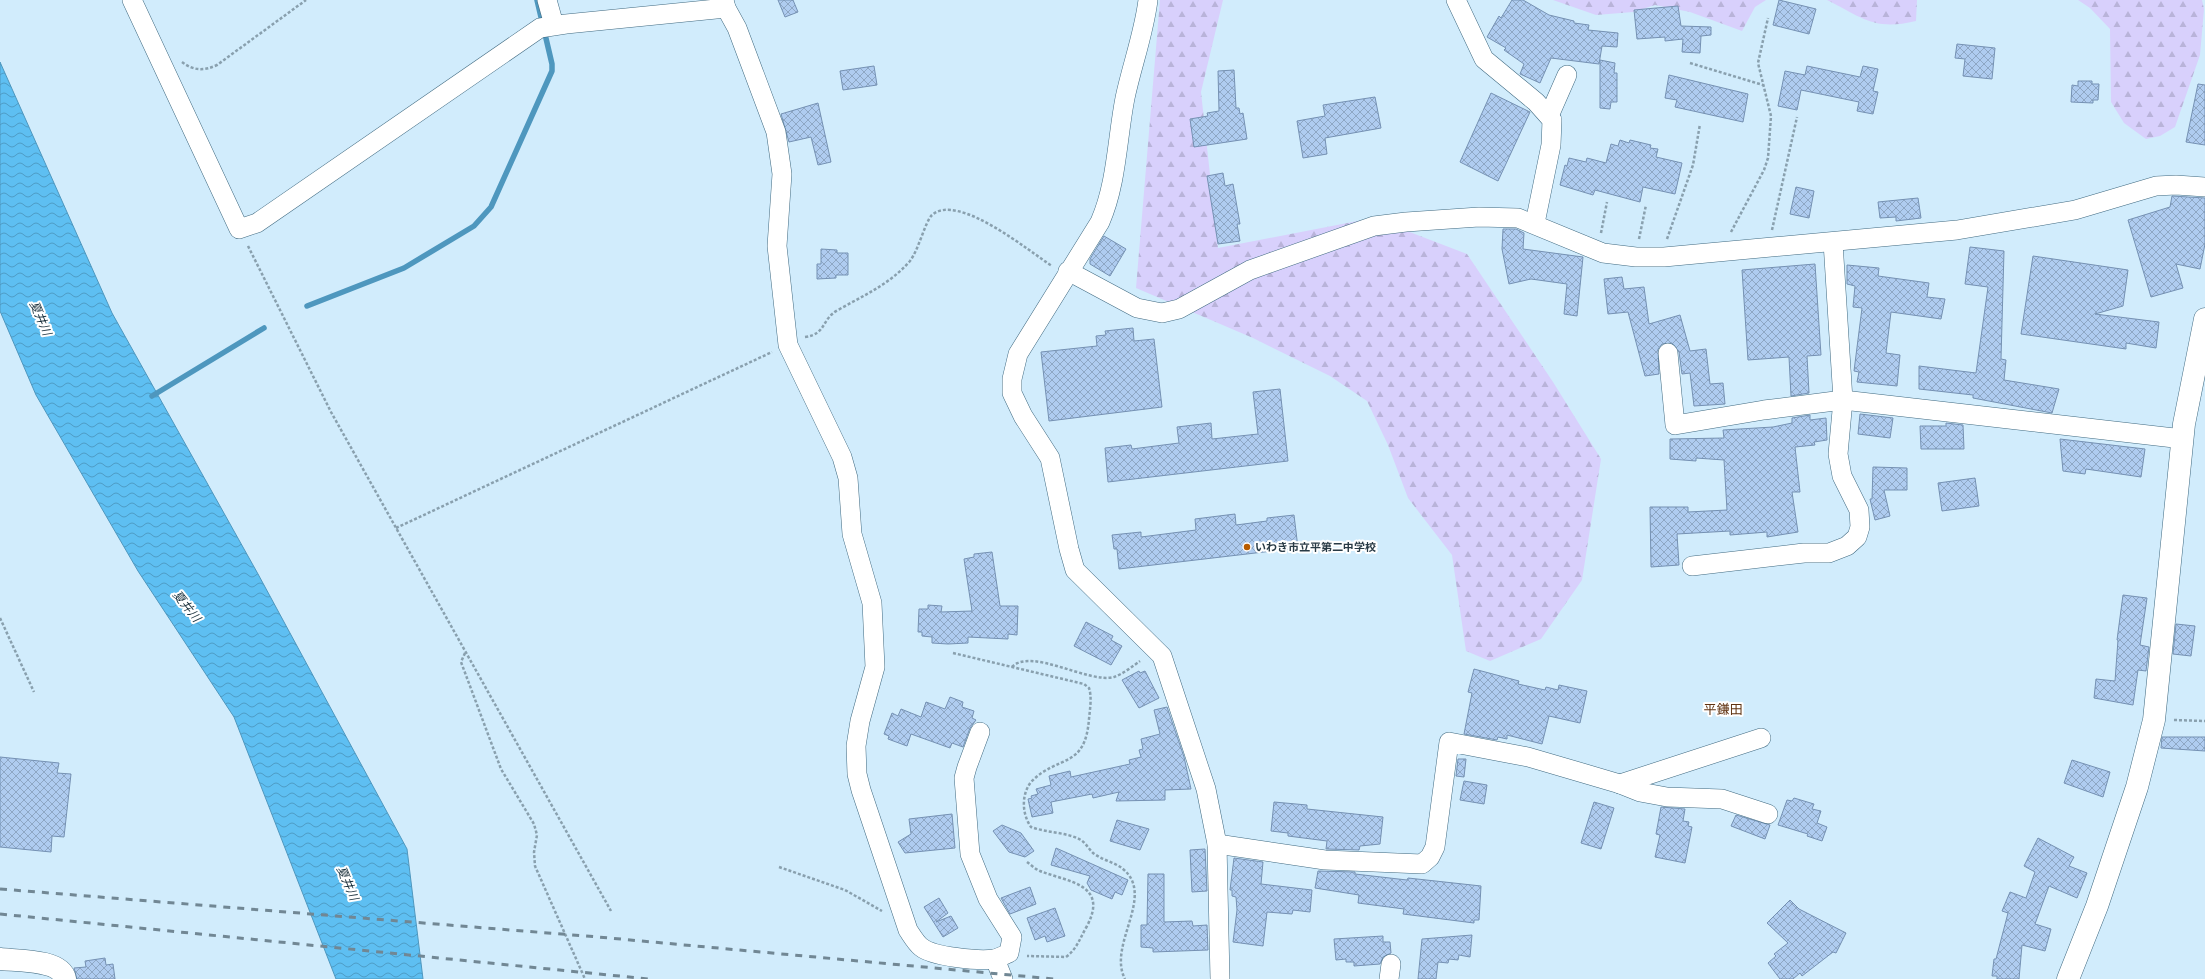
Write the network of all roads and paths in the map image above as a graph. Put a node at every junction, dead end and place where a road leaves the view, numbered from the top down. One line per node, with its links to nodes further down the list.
1 (132, 0): 20 (street)
2 (306, 0): 9 (path)
3 (547, 0): 8 (street)
4 (1148, 0): 27 (street)
5 (1456, 0): 13 (street)
6 (725, 4): 8 (street); 29 (street)
7 (1768, 18): 12 (path)
8 (548, 27): 20 (street)
9 (177, 58)
10 (1690, 63): 12 (path)
11 (1567, 76): 13 (street)
12 (1763, 85): 23 (path)
13 (1549, 116): 19 (street)
14 (1797, 117): 22 (path)
15 (1700, 124): 25 (path)
16 (2205, 187): 21 (street)
17 (1607, 202): 24 (path)
18 (1646, 205): 26 (path)
19 (1535, 223): 24 (street); 27 (street)
20 (239, 229): 33 (path)
21 (1833, 242): 22 (street); 31 (street)
22 (1768, 248): 23 (street)
23 (1730, 251): 25 (street)
24 (1598, 252): 26 (street)
25 (1664, 257): 26 (street)
26 (1636, 258)
27 (1066, 273): 29 (path); 36 (street)
28 (2205, 318): 32 (street)
29 (787, 342): 33 (path); 51 (street)
30 (1668, 353): 31 (street)
31 (1843, 400): 32 (street); 34 (street)
32 (2183, 439): 41 (street)
33 (396, 528): 37 (path)
34 (1692, 566)
35 (0, 618): 40 (path)
36 (1156, 651): 39 (path); 47 (street)
37 (465, 652): 50 (path); 55 (path)
38 (953, 653): 39 (path)
39 (1011, 667): 57 (path)
40 (34, 692)
41 (2154, 720): 42 (path); 59 (street)
42 (2205, 721)
43 (980, 732): 52 (street)
44 (1761, 738): 45 (street)
45 (1620, 784): 46 (street); 47 (street)
46 (1768, 814)
47 (1217, 844): 58 (street)
48 (1027, 862): 52 (path)
49 (778, 867): 51 (path)
50 (611, 911)
51 (908, 930): 52 (street)
52 (1002, 956): 56 (street)
53 (0, 959): 54 (street)
54 (65, 979)
55 (586, 979)
56 (1003, 979)
57 (1125, 979)
58 (1220, 979)
59 (2068, 979)

